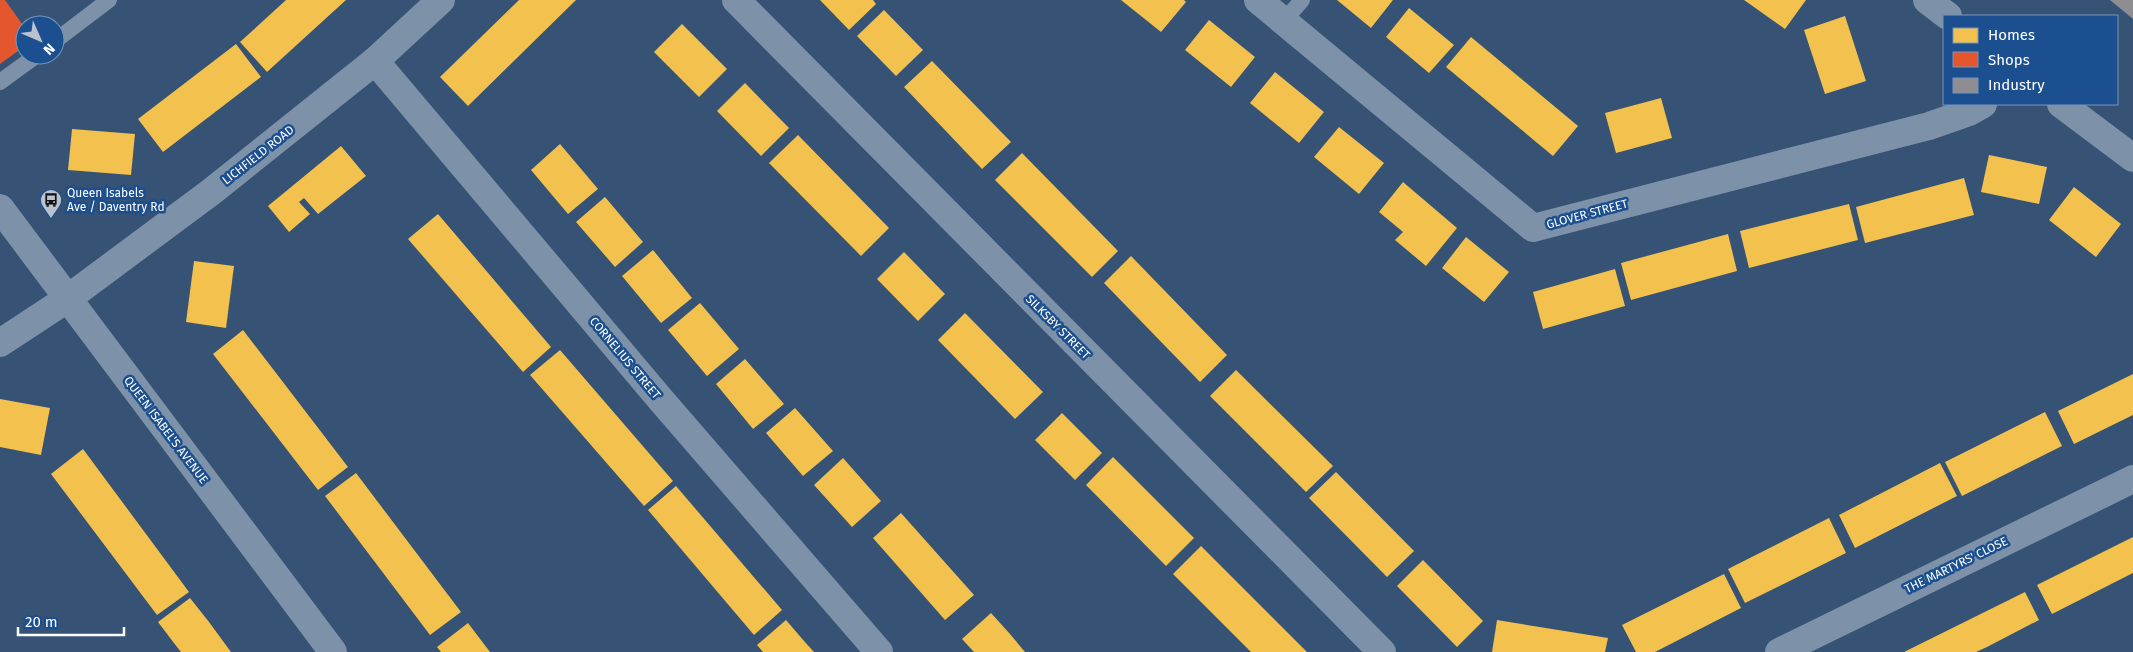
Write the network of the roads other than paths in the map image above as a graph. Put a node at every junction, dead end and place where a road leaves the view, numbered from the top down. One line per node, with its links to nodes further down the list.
1 (109, 0): 9 (lane)
2 (441, 0): 10 (street, LICHFIELD ROAD)
3 (736, 0): 22 (street, SILKSBY STREET)
4 (1258, 0): 8 (street, GLOVER STREET)
5 (1302, 0): 8 (lane)
6 (1927, 0): 7 (street)
7 (1947, 15)
8 (1284, 21): 13 (street, GLOVER STREET)
9 (65, 33)
10 (375, 61): 17 (street, LICHFIELD ROAD); 21 (street, CORNELIUS STREET)
11 (23, 65): 12 (lane)
12 (0, 82)
13 (1981, 105)
14 (2062, 105): 15 (street)
15 (2133, 158)
16 (0, 208): 17 (street, QUEEN ISABEL'S AVENUE)
17 (67, 300): 18 (street, LICHFIELD ROAD); 20 (street, QUEEN ISABEL'S AVENUE)
18 (0, 343)
19 (2133, 479): 23 (street, THE MARTYRS' CLOSE)
20 (333, 652)
21 (879, 652)
22 (1382, 652)
23 (1779, 652)

